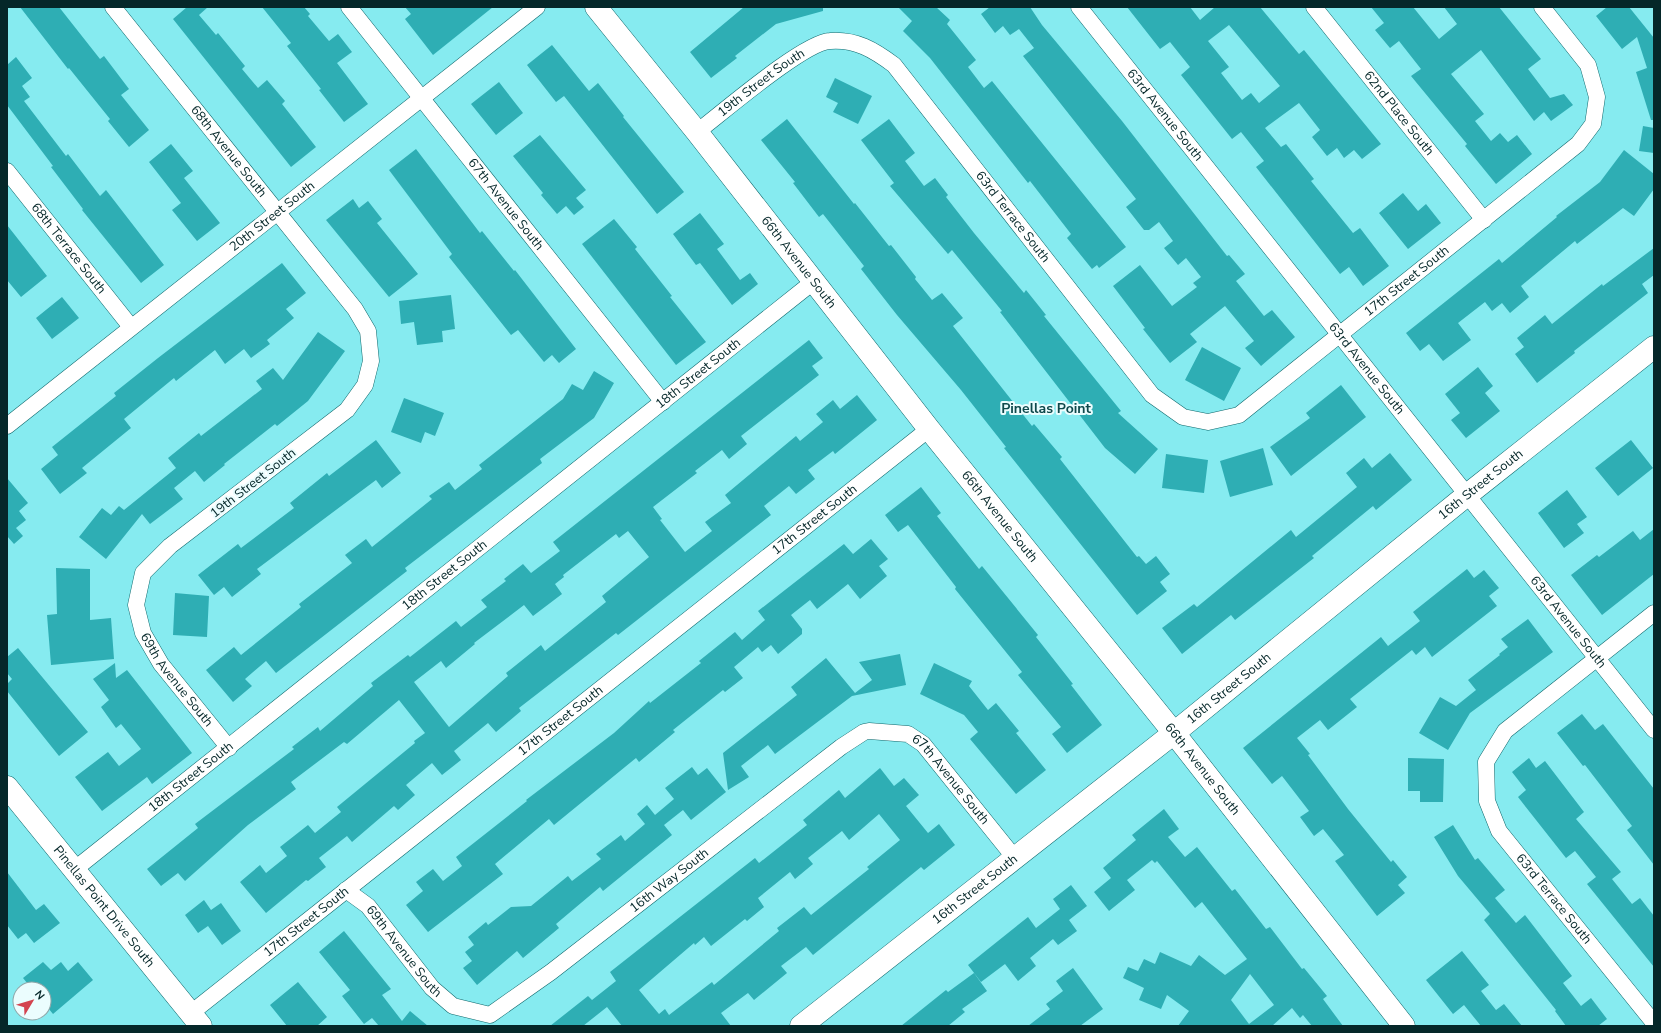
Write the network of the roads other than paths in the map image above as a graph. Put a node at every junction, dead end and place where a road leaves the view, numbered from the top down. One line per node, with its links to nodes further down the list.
1 (113, 7): 12 (street, 68th Avenue South)
2 (349, 7): 9 (street, 67th Avenue South)
3 (537, 7): 9 (street, 20th Street South)
4 (596, 7): 10 (street, 66th Avenue South)
5 (1079, 7): 16 (street, 63rd Avenue South)
6 (1314, 7): 13 (street, 62nd Place South)
7 (1542, 7): 13 (street, 17th Street South)
8 (829, 40): 10 (street, 19th Street South); 20 (street, 63rd Terrace South)
9 (422, 98): 12 (street, 20th Street South); 19 (street, 67th Avenue South)
10 (697, 132): 14 (street, 66th Avenue South)
11 (7, 171): 15 (street, 68th Terrace South)
12 (277, 211): 15 (street, 20th Street South); 18 (street, 68th Avenue South)
13 (1484, 220): 16 (street, 17th Street South)
14 (814, 282): 19 (street, 18th Street South); 22 (street, 66th Avenue South)
15 (131, 327): 21 (street, 20th Street South)
16 (1341, 335): 20 (street, 17th Street South); 23 (street, 63rd Avenue South)
17 (1654, 347): 23 (street, 16th Street South)
18 (371, 361): 24 (street, 19th Street South)
19 (663, 402): 30 (street, 18th Street South)
20 (1184, 417)
21 (7, 426)
22 (929, 429): 29 (street, 66th Avenue South); 34 (street, 17th Street South)
23 (1467, 495): 26 (street, 63rd Avenue South); 29 (street, 16th Street South)
24 (136, 605): 30 (street, 69th Avenue South)
25 (1654, 613): 26 (street)
26 (1596, 658): 27 (street, 63rd Avenue South); 37 (street, 63rd Terrace South)
27 (1654, 730)
28 (869, 731): 32 (street, 67th Avenue South); 35 (street, 16th Way South)
29 (1174, 733): 32 (street, 16th Street South); 39 (street, 66th Avenue South)
30 (229, 748): 33 (street, 18th Street South)
31 (7, 788): 33 (street, Pinellas Point Drive South)
32 (1014, 857): 38 (street, 16th Street South)
33 (75, 869): 36 (street, Pinellas Point Drive South)
34 (346, 890): 35 (street, 69th Avenue South); 36 (street, 17th Street South)
35 (464, 1009)
36 (196, 1019)
37 (1654, 1023)
38 (801, 1026)
39 (1404, 1026)

